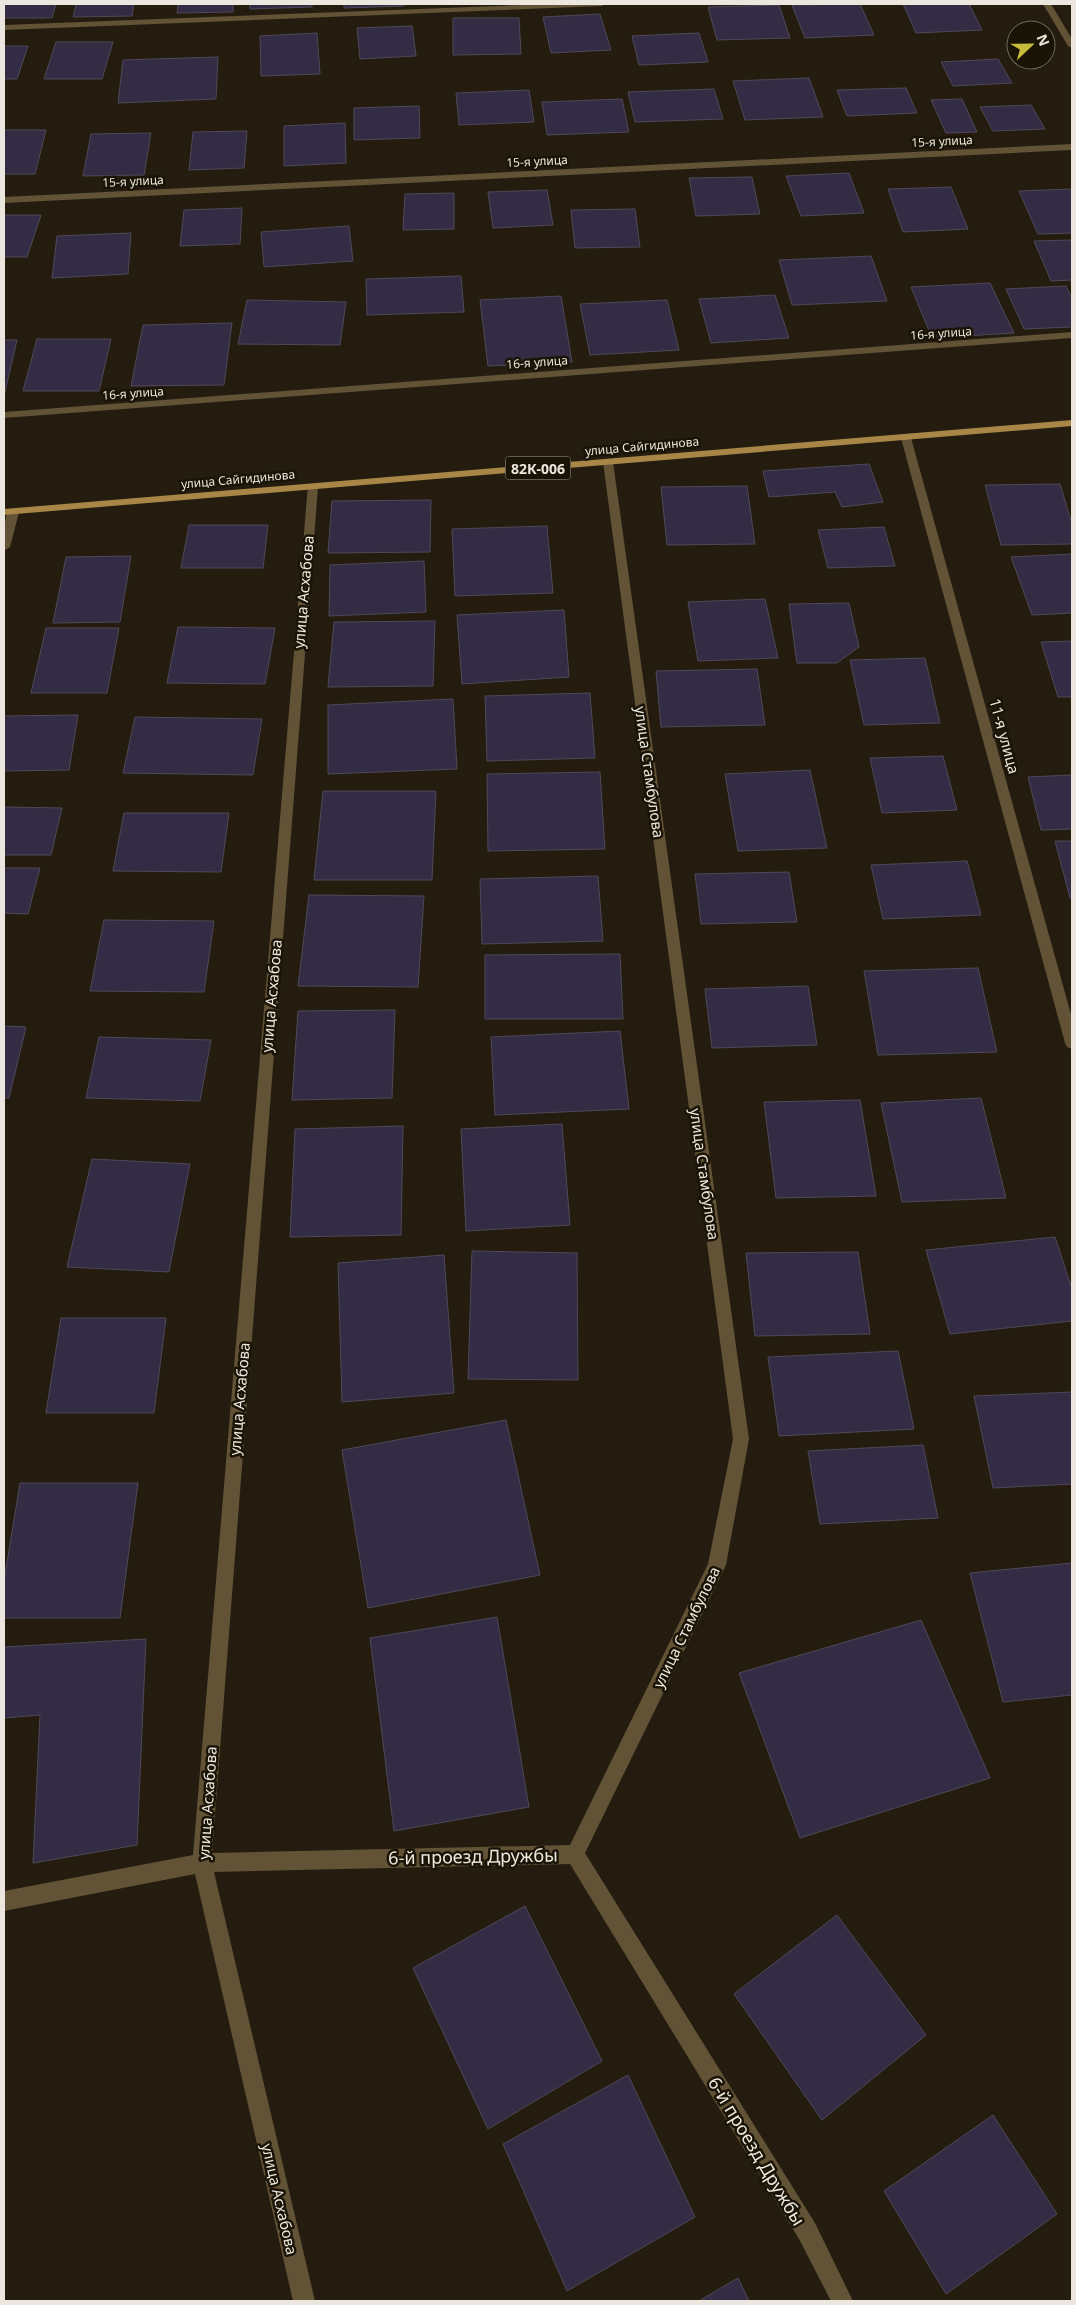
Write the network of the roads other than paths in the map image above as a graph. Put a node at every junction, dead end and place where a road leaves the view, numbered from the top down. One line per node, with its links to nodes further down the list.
1 (602, 4): 3 (street)
2 (1047, 4): 4 (street)
3 (4, 28)
4 (1072, 46)
5 (1072, 146): 6 (street, 15-я улица)
6 (4, 200)
7 (1072, 336): 8 (street, 16-я улица)
8 (4, 414)
9 (1072, 423): 10 (main road, улица Сайгидинова / 82К-006)
10 (906, 438): 11 (main road, улица Сайгидинова / 82К-006); 15 (street, 11-я улица)
11 (608, 462): 12 (main road, улица Сайгидинова / 82К-006); 16 (street, улица Стамбулова)
12 (312, 487): 13 (main road, улица Сайгидинова / 82К-006); 17 (street, улица Асхабова)
13 (9, 512): 14 (street)
14 (4, 547)
15 (1072, 1043)
16 (575, 1854): 17 (street, 6-й проезд Дружбы); 20 (street, 6-й проезд Дружбы)
17 (202, 1863): 18 (street, 6-й проезд Дружбы); 19 (street, улица Асхабова)
18 (4, 1901)
19 (304, 2301)
20 (842, 2301)

